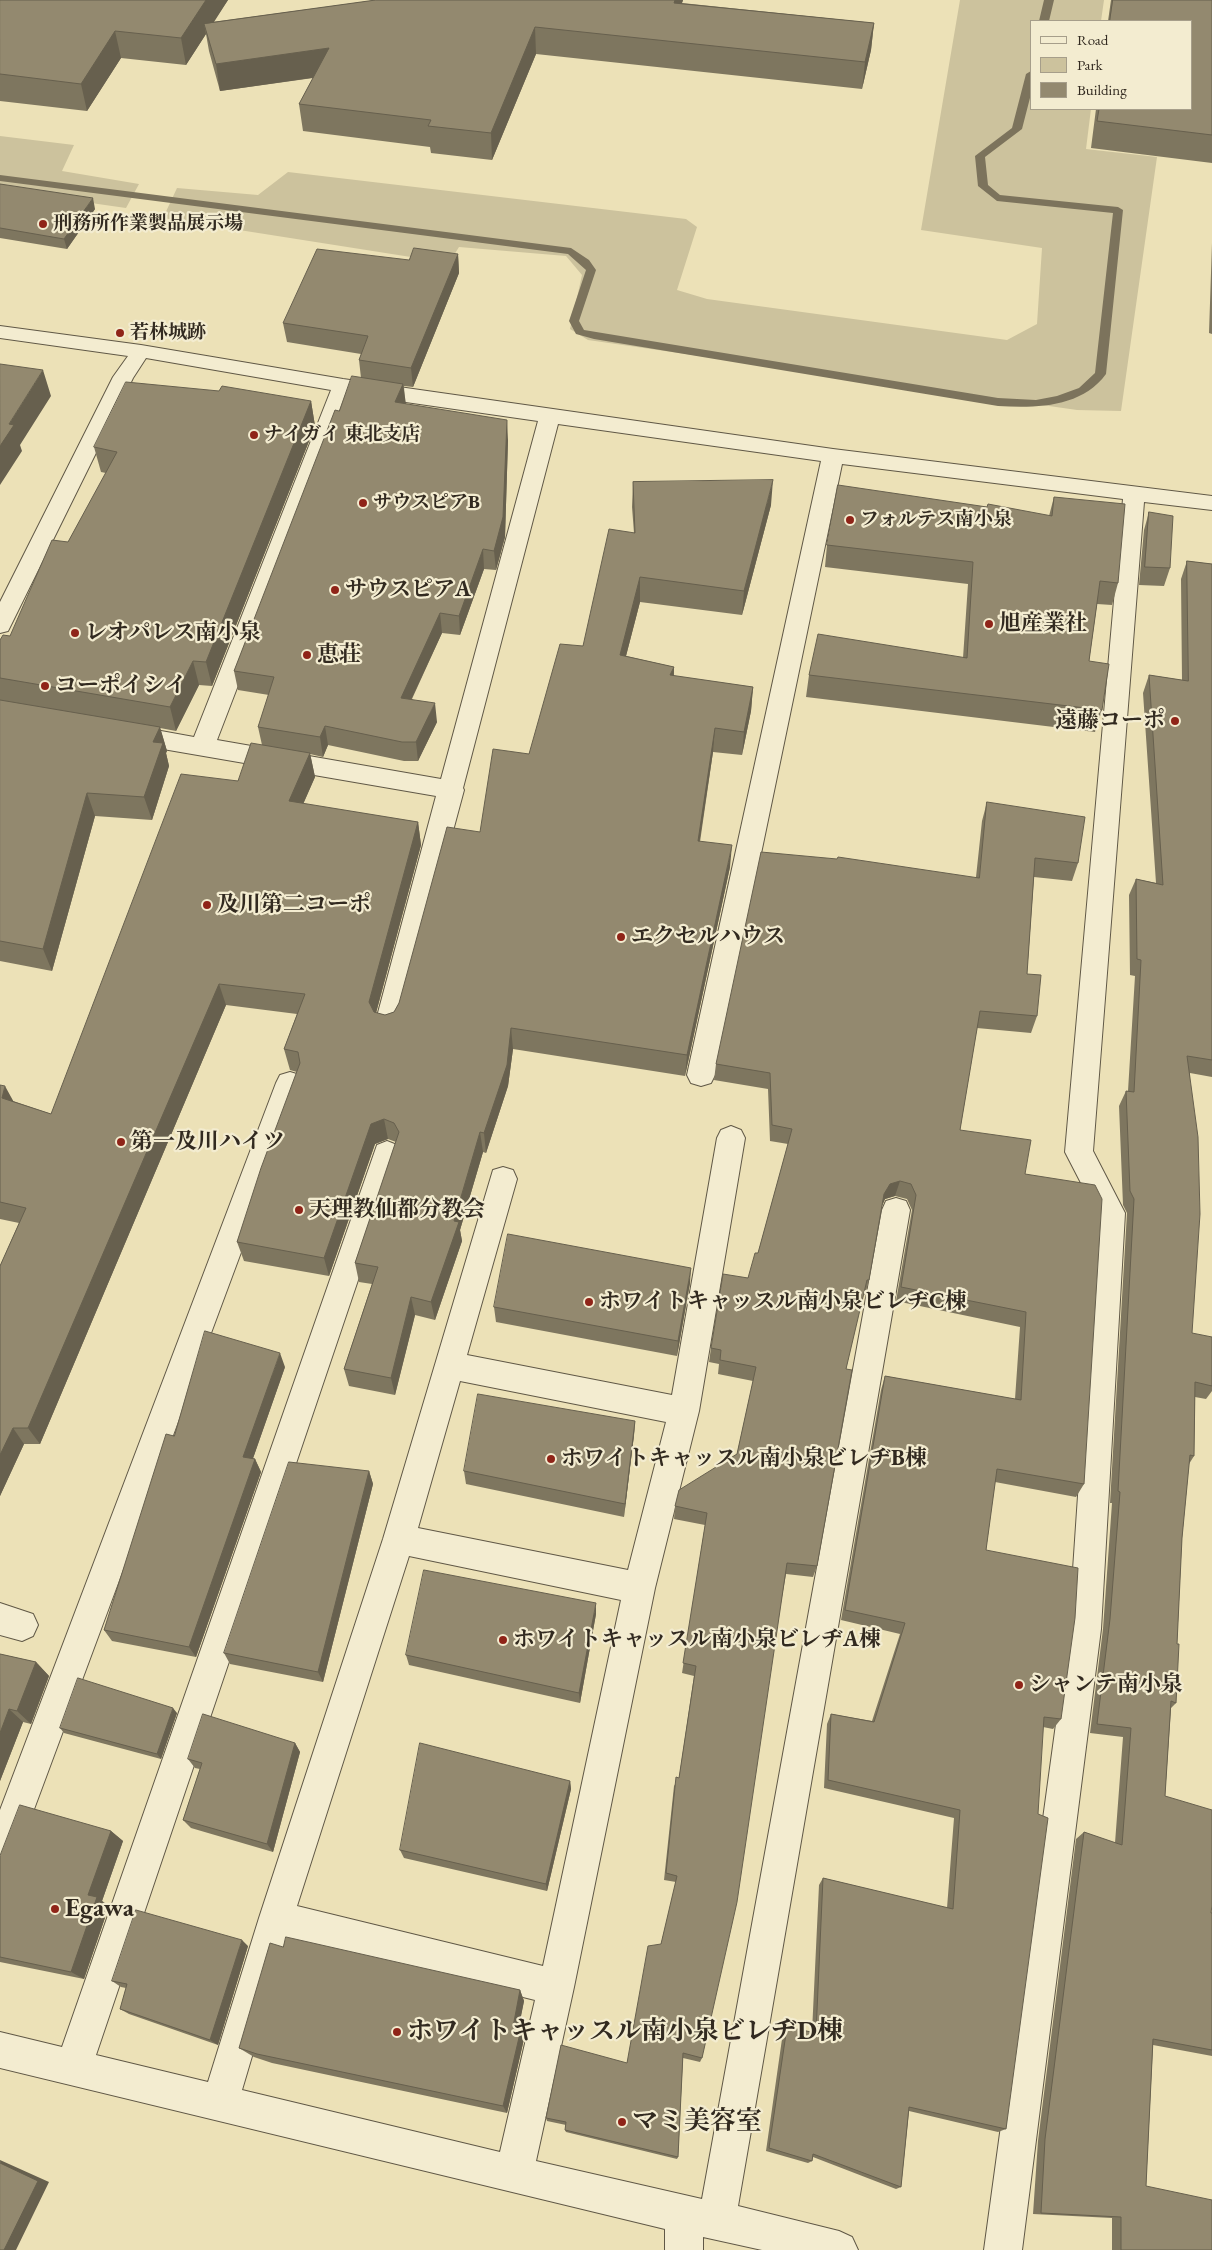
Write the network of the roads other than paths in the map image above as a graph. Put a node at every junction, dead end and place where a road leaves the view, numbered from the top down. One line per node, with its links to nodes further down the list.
1 (0, 332): 2 (street)
2 (141, 351): 3 (street); 8 (street)
3 (343, 386): 4 (street); 10 (street)
4 (550, 416): 5 (street); 11 (street)
5 (833, 456): 6 (street); 13 (street)
6 (1134, 492): 7 (street); 32 (street)
7 (1212, 503)
8 (0, 624)
9 (106, 730): 10 (street)
10 (202, 747): 11 (street)
11 (452, 790): 12 (street)
12 (388, 1024)
13 (701, 1075)
14 (290, 1083): 23 (street)
15 (731, 1138): 20 (street)
16 (387, 1153): 27 (street)
17 (503, 1179): 19 (street)
18 (896, 1210): 30 (street)
19 (450, 1365): 20 (street); 21 (street)
20 (684, 1411): 22 (street)
21 (399, 1539): 22 (street); 24 (street)
22 (639, 1588): 25 (street)
23 (0, 1855)
24 (276, 1918): 25 (street); 28 (street)
25 (556, 1987): 29 (street)
26 (0, 2050): 27 (street)
27 (74, 2066): 28 (street)
28 (220, 2102): 29 (street)
29 (514, 2174): 30 (street)
30 (695, 2228): 31 (street)
31 (839, 2250)
32 (1004, 2250)

